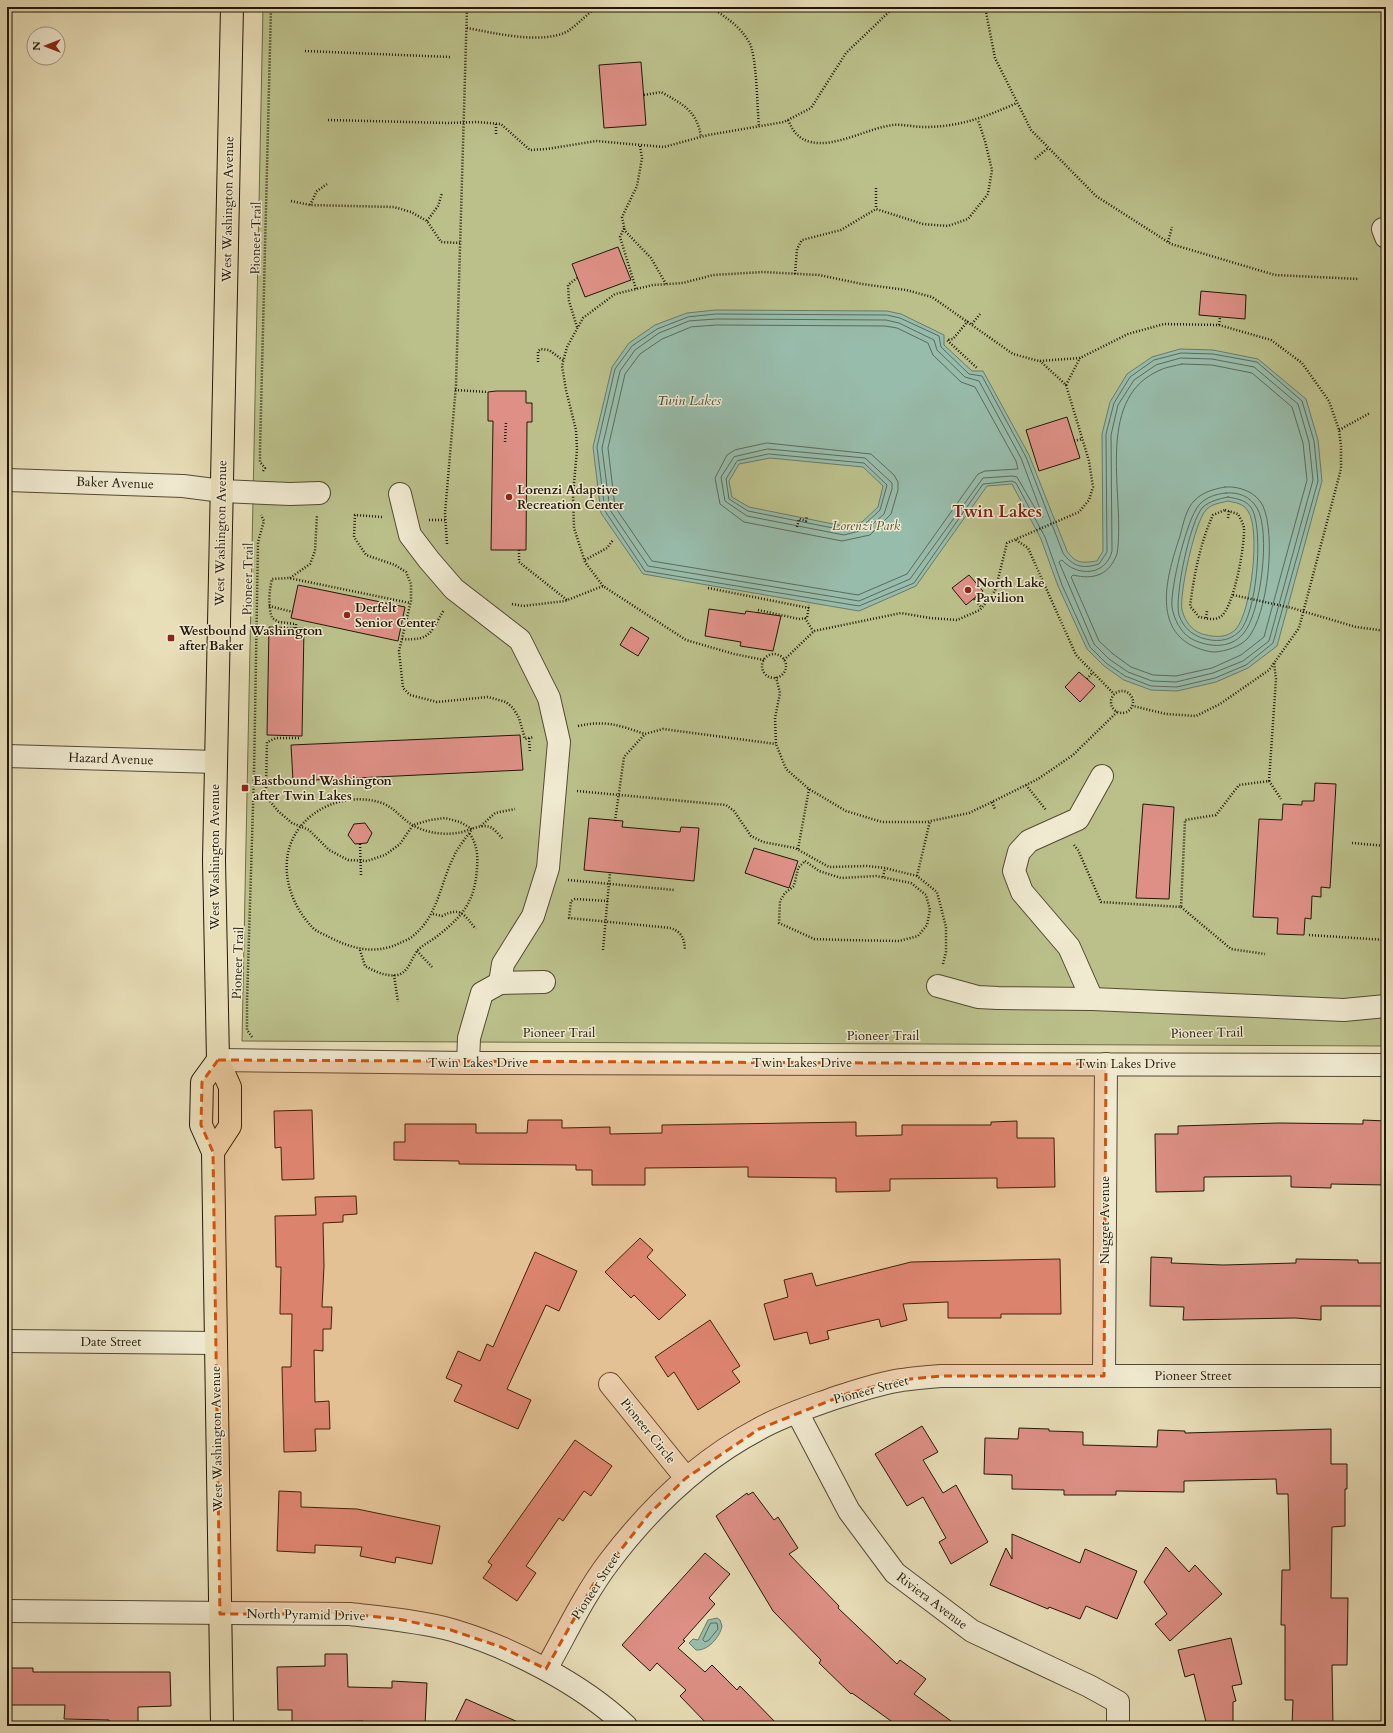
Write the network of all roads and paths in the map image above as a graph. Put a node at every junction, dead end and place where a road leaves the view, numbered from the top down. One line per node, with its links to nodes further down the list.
1 (232, 7): 63 (main road, West Washington Avenue)
2 (271, 7): 61 (path, Pioneer Trail)
3 (467, 7): 9 (path)
4 (597, 7): 9 (path)
5 (898, 7): 8 (path)
6 (985, 7): 13 (path)
7 (713, 8): 19 (path)
8 (891, 8): 15 (path)
9 (467, 28): 17 (path)
10 (305, 50): 11 (path)
11 (450, 57)
12 (644, 95): 21 (path)
13 (1017, 103): 16 (path); 23 (path)
14 (328, 120): 17 (path)
15 (788, 120): 16 (path); 19 (path)
16 (978, 120): 30 (path)
17 (462, 123): 18 (path); 35 (path)
18 (496, 123): 20 (path); 22 (path)
19 (760, 127): 21 (path)
20 (496, 134)
21 (701, 137): 22 (path)
22 (640, 146): 33 (path)
23 (1048, 148): 24 (path); 34 (path)
24 (1035, 159)
25 (326, 184): 29 (path)
26 (876, 188): 30 (path)
27 (442, 193): 31 (path)
28 (291, 201): 29 (path)
29 (310, 205): 31 (path)
30 (876, 209): 36 (path)
31 (427, 222): 35 (path)
32 (1172, 227): 34 (path)
33 (625, 228): 39 (path); 40 (path)
34 (1168, 242): 38 (path)
35 (460, 243): 53 (path)
36 (795, 274): 39 (path); 43 (path)
37 (577, 278): 46 (path)
38 (1359, 279)
39 (666, 284): 40 (path)
40 (636, 289): 46 (path)
41 (980, 314): 44 (path)
42 (1220, 317): 45 (path)
43 (968, 321): 44 (path); 51 (path)
44 (972, 324): 49 (path)
45 (1219, 325): 47 (path); 57 (path)
46 (577, 328): 48 (path)
47 (1080, 358): 49 (path); 52 (path)
48 (564, 361): 50 (path); 77 (path)
49 (1040, 361): 52 (path)
50 (538, 362)
51 (978, 369)
52 (1066, 385): 58 (path)
53 (455, 390): 54 (path); 75 (path)
54 (488, 392)
55 (1370, 413): 57 (path)
56 (506, 422): 60 (path)
57 (1339, 430): 91 (path)
58 (1082, 439): 59 (path); 74 (path)
59 (1074, 441)
60 (505, 442)
61 (265, 468)
62 (7, 480): 63 (street, Baker Avenue)
63 (222, 491): 64 (street, Baker Avenue); 117 (main road, West Washington Avenue)
64 (319, 493)
65 (400, 494): 81 (street)
66 (1230, 511): 70 (path); 82 (path); 94 (path)
67 (317, 514): 78 (path)
68 (356, 514): 85 (path)
69 (807, 516): 72 (path)
70 (1228, 518)
71 (264, 521): 170 (path, Pioneer Trail)
72 (797, 527)
73 (613, 540): 77 (path)
74 (1016, 540): 88 (path); 102 (path)
75 (447, 549)
76 (519, 550): 84 (path)
77 (584, 560): 79 (path)
78 (289, 578): 85 (path); 87 (path)
79 (603, 586): 84 (path); 99 (path)
80 (708, 588): 93 (path)
81 (456, 590): 98 (path); 110 (street)
82 (1233, 595): 91 (path); 94 (path)
83 (974, 599): 88 (path)
84 (567, 600): 86 (path)
85 (410, 604): 98 (path)
86 (509, 604)
87 (269, 606): 90 (path); 95 (path)
88 (982, 608): 97 (path)
89 (1207, 611): 94 (path)
90 (292, 612)
91 (1304, 612): 96 (path); 101 (path)
92 (758, 613): 93 (path)
93 (805, 618): 97 (path)
94 (1206, 618)
95 (296, 628)
96 (1386, 631)
97 (813, 632): 100 (path)
98 (402, 640): 107 (path)
99 (764, 660): 100 (path); 103 (path)
100 (784, 660): 103 (path)
101 (1274, 663): 108 (path); 119 (path)
102 (1093, 672): 104 (path); 105 (path)
103 (776, 677): 114 (path)
104 (1087, 679)
105 (1114, 694): 108 (path); 109 (path)
106 (454, 696): 107 (path)
107 (455, 701): 113 (path)
108 (1132, 706): 109 (path)
109 (1117, 712): 124 (path)
110 (557, 731): 111 (path); 113 (path); 120 (street)
111 (645, 734): 114 (path); 122 (path)
112 (299, 738): 131 (path)
113 (528, 738): 115 (path)
114 (776, 744): 121 (path)
115 (530, 753)
116 (7, 756): 117 (street, Hazard Avenue)
117 (216, 762): 171 (main road, West Washington Avenue)
118 (1102, 776): 167 (street)
119 (1269, 781): 123 (path); 150 (path)
120 (555, 788): 122 (path); 145 (street)
121 (808, 789): 128 (path); 138 (path)
122 (618, 796): 127 (path); 138 (path)
123 (1281, 799)
124 (992, 802): 126 (path); 128 (path)
125 (515, 809): 130 (path)
126 (995, 809)
127 (615, 821)
128 (930, 821): 143 (path)
129 (413, 825): 131 (path); 132 (path); 132 (path); 139 (path)
130 (481, 826): 132 (path); 134 (path)
131 (301, 827): 139 (path); 157 (path)
132 (472, 829): 133 (path)
133 (469, 833): 151 (path); 152 (path)
134 (503, 839)
135 (1352, 843): 137 (path)
136 (360, 844): 139 (path)
137 (1386, 846)
138 (798, 849): 140 (path)
139 (360, 861): 142 (path)
140 (885, 868): 143 (path); 144 (path)
141 (610, 872): 146 (path)
142 (360, 875)
143 (917, 876): 166 (path)
144 (883, 877): 144 (path)
145 (545, 878): 146 (path); 165 (street)
146 (609, 883): 147 (path); 148 (path)
147 (674, 890)
148 (608, 901): 153 (path); 153 (path)
149 (1101, 902): 150 (path)
150 (1181, 906): 161 (path)
151 (462, 913): 152 (path); 154 (path); 160 (path)
152 (433, 914): 157 (path)
153 (606, 923): 158 (path); 159 (path)
154 (476, 929)
155 (1309, 935): 156 (path)
156 (1386, 940)
157 (360, 949): 163 (path)
158 (603, 950)
159 (685, 950)
160 (417, 951): 162 (path); 163 (path)
161 (1265, 954)
162 (432, 967)
163 (394, 975): 168 (path)
164 (544, 982): 165 (street)
165 (500, 983): 172 (street)
166 (938, 986): 167 (street)
167 (1092, 999): 169 (street)
168 (398, 1002)
169 (1386, 1006)
170 (258, 1039)
171 (218, 1060): 172 (street, Twin Lakes Drive); 176 (main road, West Washington Avenue)
172 (468, 1063): 173 (street, Twin Lakes Drive)
173 (1106, 1064): 174 (street, Twin Lakes Drive); 177 (street, Nugget Avenue)
174 (1386, 1065)
175 (7, 1341): 176 (street, Date Street)
176 (216, 1343): 183 (main road, West Washington Avenue)
177 (1104, 1376): 178 (street, Pioneer Street); 180 (street, Pioneer Street)
178 (1386, 1376)
179 (610, 1384): 181 (street, Pioneer Circle)
180 (797, 1412): 181 (street, Pioneer Street); 187 (street, Riviera Avenue)
181 (686, 1478): 184 (street, Pioneer Street)
182 (7, 1612): 183 (street, North Pyramid Drive)
183 (220, 1614): 184 (street, North Pyramid Drive); 185 (main road, West Washington Avenue)
184 (546, 1669): 186 (street, North Pyramid Drive)
185 (222, 1726)
186 (626, 1726)
187 (1118, 1726)

